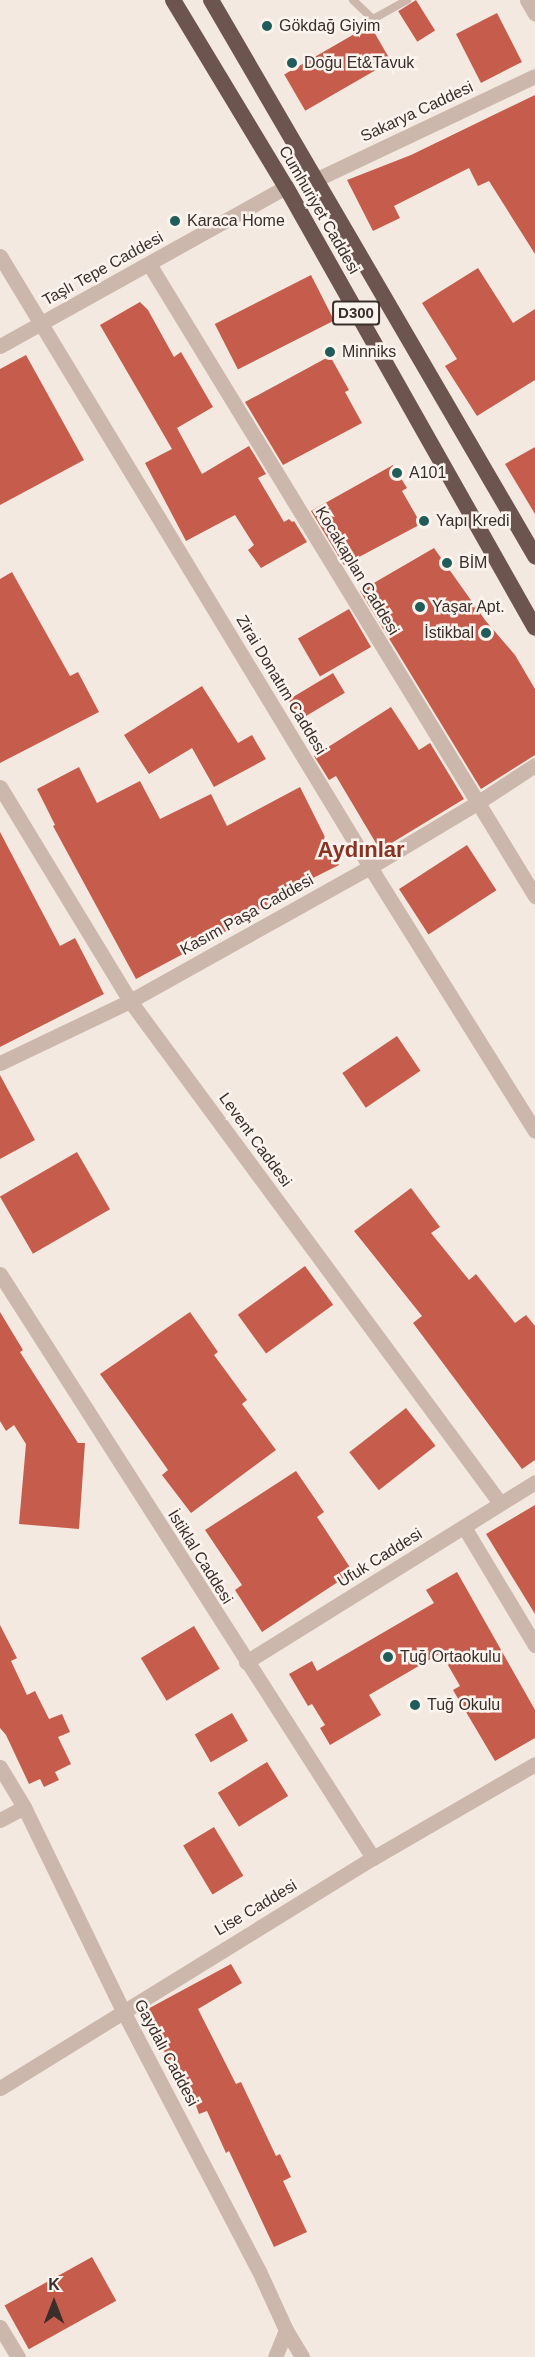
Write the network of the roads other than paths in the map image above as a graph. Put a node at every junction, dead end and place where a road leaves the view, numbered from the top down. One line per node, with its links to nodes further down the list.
1 (173, 0): 9 (highway, Cumhuriyet Caddesi / D300)
2 (211, 0): 8 (highway, Cumhuriyet Caddesi / D300)
3 (353, 0): 4 (lane)
4 (407, 0)
5 (527, 0): 6 (street)
6 (535, 14)
7 (535, 76): 8 (street, Sakarya Caddesi)
8 (315, 180): 14 (highway, Cumhuriyet Caddesi / D300)
9 (286, 187): 11 (street, Taşlı Tepe Caddesi); 15 (highway, Cumhuriyet Caddesi / D300)
10 (0, 256): 12 (street, Zirai Donatım Caddesi)
11 (149, 264): 12 (street, Taşlı Tepe Caddesi); 18 (street, Kocakaplan Caddesi)
12 (41, 323): 13 (street, Taşlı Tepe Caddesi); 19 (street, Zirai Donatım Caddesi)
13 (0, 346)
14 (535, 556)
15 (535, 628)
16 (535, 765): 18 (street, Kasım Paşa Caddesi)
17 (0, 787): 21 (street, Levent Caddesi)
18 (477, 803): 19 (street, Kasım Paşa Caddesi); 20 (street, Kocakaplan Caddesi)
19 (370, 867): 21 (street, Kasım Paşa Caddesi); 23 (street, Zirai Donatım Caddesi)
20 (535, 896)
21 (130, 1001): 22 (street, Kasım Paşa Caddesi); 26 (street, Levent Caddesi)
22 (0, 1063)
23 (535, 1131)
24 (0, 1274): 29 (street, İstiklal Caddesi)
25 (534, 1482): 26 (street, Ufuk Caddesi)
26 (500, 1503): 27 (street, Ufuk Caddesi)
27 (464, 1527): 28 (street); 29 (street, Ufuk Caddesi)
28 (535, 1645)
29 (246, 1662): 34 (street, İstiklal Caddesi)
30 (535, 1764): 34 (street, Lise Caddesi)
31 (0, 1767): 32 (street, Gaydalı Caddesi)
32 (24, 1807): 33 (street); 35 (street, Gaydalı Caddesi)
33 (0, 1820)
34 (373, 1858): 35 (street, Lise Caddesi)
35 (123, 2011): 36 (street, Lise Caddesi); 38 (street, Gaydalı Caddesi)
36 (0, 2088)
37 (0, 2327): 39 (street)
38 (286, 2330): 40 (street); 41 (street, Gaydalı Caddesi)
39 (18, 2357)
40 (275, 2357)
41 (302, 2357)

